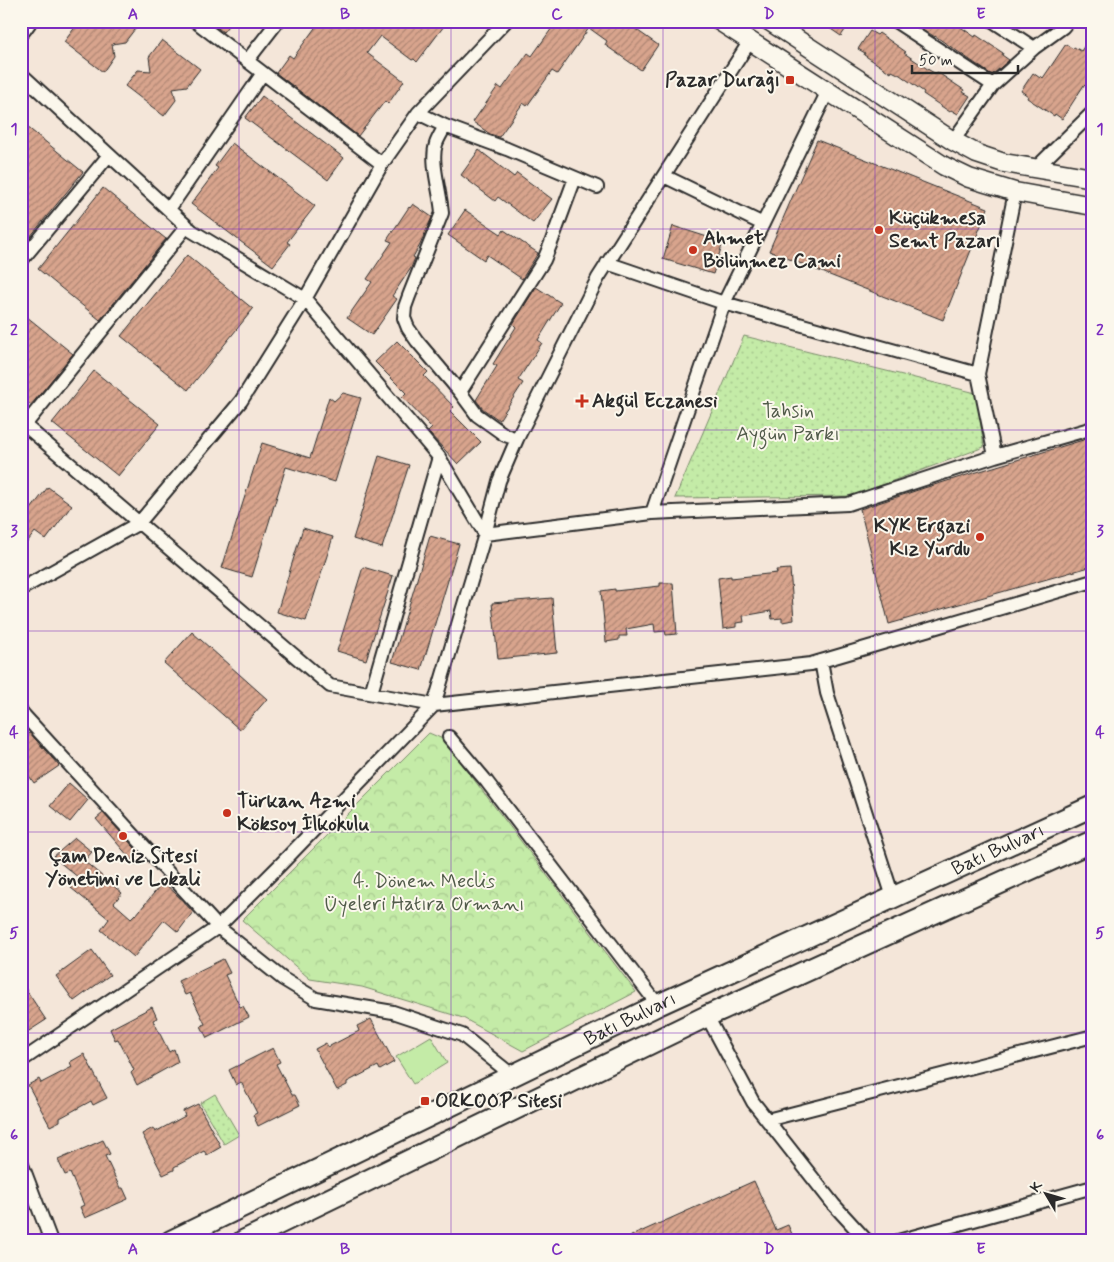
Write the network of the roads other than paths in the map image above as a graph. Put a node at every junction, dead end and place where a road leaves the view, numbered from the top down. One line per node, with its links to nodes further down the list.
1 (26, 21): 10 (main road)
2 (195, 21): 13 (street)
3 (278, 21): 13 (street)
4 (506, 21): 19 (street)
5 (719, 21): 11 (main road)
6 (769, 21): 21 (main road)
7 (895, 21): 16 (street)
8 (993, 21): 12 (street)
9 (1068, 21): 12 (street)
10 (21, 28)
11 (750, 41): 17 (main road); 25 (street)
12 (1034, 48): 16 (street)
13 (247, 61): 14 (street)
14 (263, 73): 23 (street); 31 (street)
15 (21, 74): 22 (street)
16 (993, 85): 21 (street)
17 (828, 91): 29 (main road); 32 (street)
18 (1093, 112): 24 (street)
19 (418, 113): 20 (street); 23 (street)
20 (445, 126): 26 (street); 39 (street)
21 (952, 140): 24 (main road)
22 (109, 155): 31 (street); 34 (street)
23 (382, 164): 36 (street)
24 (1036, 168): 27 (main road)
25 (664, 176): 32 (street); 35 (street)
26 (575, 178): 28 (street); 39 (street)
27 (1093, 178)
28 (597, 187)
29 (1015, 192): 30 (main road); 38 (street)
30 (1093, 206)
31 (169, 209): 33 (street)
32 (763, 224): 37 (street)
33 (187, 226): 36 (street); 40 (street)
34 (21, 261)
35 (607, 263): 37 (street); 42 (street)
36 (305, 299): 44 (street); 46 (street)
37 (724, 303): 38 (street); 45 (street)
38 (978, 374): 43 (street)
39 (460, 392): 42 (street)
40 (23, 423): 46 (street)
41 (1093, 428): 43 (street)
42 (517, 439): 47 (street)
43 (995, 456): 45 (street)
44 (440, 457): 47 (street); 51 (street)
45 (652, 513): 47 (street)
46 (139, 523): 49 (street); 51 (street)
47 (485, 534): 52 (street)
48 (1093, 581): 50 (street)
49 (21, 589)
50 (821, 661): 52 (street); 57 (street)
51 (371, 694): 52 (street)
52 (434, 705): 58 (street)
53 (21, 712): 58 (street)
54 (450, 738): 59 (street)
55 (1093, 806): 57 (main road, Batı Bulvarı)
56 (1093, 841): 60 (main road, Batı Bulvarı)
57 (894, 897): 59 (main road, Batı Bulvarı)
58 (218, 927): 62 (street); 63 (street)
59 (658, 1005): 63 (main road, Batı Bulvarı)
60 (707, 1016): 64 (street); 69 (main road, Batı Bulvarı)
61 (1093, 1036): 64 (street)
62 (21, 1061)
63 (512, 1075): 68 (main road, Batı Bulvarı)
64 (767, 1120): 70 (street)
65 (21, 1162): 67 (street)
66 (1093, 1187): 71 (street)
67 (51, 1241)
68 (171, 1241)
69 (242, 1241)
70 (867, 1241)
71 (898, 1241)

